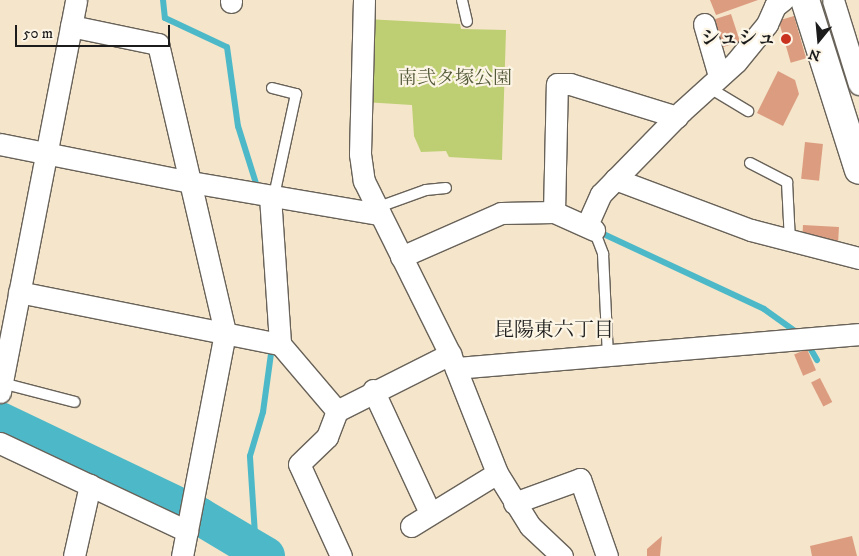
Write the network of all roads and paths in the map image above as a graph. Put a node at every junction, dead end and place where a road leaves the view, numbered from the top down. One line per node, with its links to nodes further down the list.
1 (76, 0): 9 (street)
2 (364, 0): 23 (street)
3 (462, 0): 7 (lane)
4 (784, 0): 10 (street)
5 (805, 0): 18 (main road)
6 (833, 0): 11 (street)
7 (466, 21)
8 (704, 24): 10 (street)
9 (70, 26): 16 (street); 20 (street)
10 (714, 81): 13 (lane); 14 (street)
11 (859, 84)
12 (272, 88): 22 (lane)
13 (748, 111)
14 (677, 118): 19 (street); 24 (street)
15 (0, 144): 16 (street)
16 (46, 153): 20 (street); 29 (street)
17 (750, 163): 26 (lane)
18 (859, 170)
19 (615, 179): 25 (street); 26 (street)
20 (191, 182): 22 (street); 30 (street)
21 (446, 188): 23 (lane)
22 (272, 196): 23 (street); 32 (street)
23 (377, 211): 27 (street)
24 (554, 212): 25 (street); 27 (street)
25 (591, 227): 33 (lane)
26 (790, 241): 28 (street)
27 (400, 257): 34 (street)
28 (859, 258)
29 (19, 292): 30 (street); 35 (street)
30 (225, 334): 32 (street); 44 (street)
31 (859, 334): 33 (street)
32 (280, 344): 38 (street)
33 (608, 356): 34 (street)
34 (453, 361): 36 (street); 40 (street)
35 (1, 387): 37 (lane)
36 (372, 390): 38 (street); 43 (street)
37 (75, 402)
38 (337, 411): 48 (street)
39 (0, 443): 41 (street)
40 (497, 473): 42 (street); 43 (street)
41 (90, 485): 44 (street); 46 (street)
42 (514, 504): 49 (street); 50 (street)
43 (430, 513): 45 (street)
44 (189, 519): 47 (street)
45 (411, 526)
46 (74, 556)
47 (182, 556)
48 (341, 556)
49 (562, 556)
50 (607, 556)

